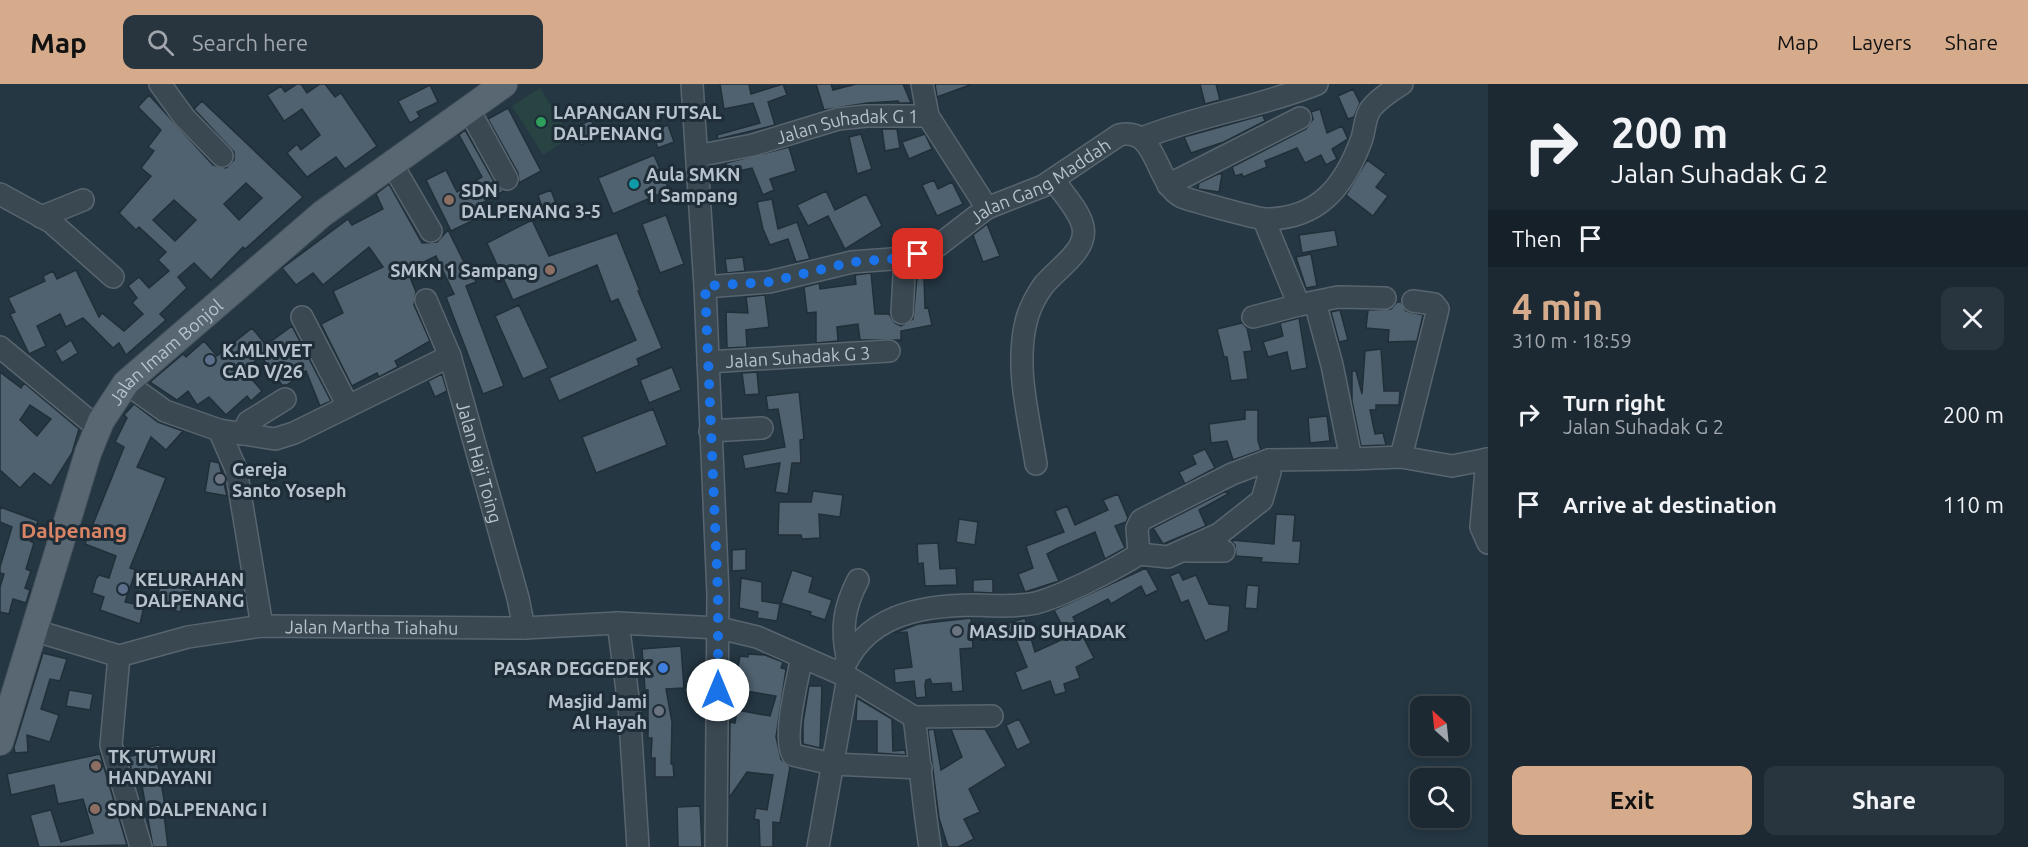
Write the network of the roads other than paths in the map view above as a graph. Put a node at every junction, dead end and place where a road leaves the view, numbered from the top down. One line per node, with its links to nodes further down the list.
1 (160, 84): 11 (street)
2 (504, 84): 7 (main road, Jalan Imam Bonjol)
3 (692, 84): 12 (street)
4 (922, 84): 8 (street)
5 (1317, 84): 10 (street)
6 (1402, 84): 21 (street)
7 (468, 108): 13 (main road, Jalan Imam Bonjol); 14 (street)
8 (928, 116): 12 (street, Jalan Suhadak G 1); 19 (street, Jalan Suhadak G 1)
9 (1300, 118): 16 (street)
10 (1142, 138): 15 (street, Jalan Gang Maddah); 16 (street)
11 (222, 156)
12 (697, 156): 25 (street)
13 (392, 164): 22 (street); 37 (main road, Jalan Imam Bonjol)
14 (507, 179)
15 (1053, 180): 19 (street, Jalan Gang Maddah); 49 (street)
16 (1168, 185): 21 (street)
17 (0, 194): 20 (street)
18 (83, 200): 20 (street)
19 (987, 208): 23 (street, Jalan Gang Maddah)
20 (41, 217): 24 (street)
21 (1264, 219): 29 (street)
22 (431, 231)
23 (905, 258): 25 (street); 30 (street)
24 (112, 277)
25 (705, 286): 36 (street)
26 (1385, 298): 29 (street)
27 (426, 300): 35 (street, Jalan Haji Toing)
28 (1413, 301): 45 (street)
29 (1307, 303): 32 (street); 46 (street)
30 (902, 314)
31 (302, 317): 39 (street)
32 (1253, 317)
33 (0, 347): 40 (street)
34 (889, 351): 36 (street, Jalan Suhadak G 3)
35 (450, 356): 39 (street); 57 (street, Jalan Haji Toing)
36 (708, 362): 43 (street)
37 (126, 383): 40 (main road, Jalan Imam Bonjol); 42 (street)
38 (285, 399): 44 (street)
39 (348, 406): 44 (street)
40 (98, 428): 59 (main road, Jalan Imam Bonjol)
41 (762, 428): 43 (street)
42 (219, 430): 44 (street); 56 (street)
43 (710, 431): 58 (street)
44 (242, 434)
45 (1401, 457): 46 (street); 47 (street)
46 (1351, 459): 48 (street)
47 (1487, 459): 50 (street)
48 (1269, 460): 51 (street); 53 (street)
49 (1036, 464)
50 (1488, 543)
51 (1185, 550): 52 (street); 53 (street)
52 (1224, 551)
53 (1139, 554): 62 (street)
54 (858, 580): 62 (street)
55 (618, 623): 57 (street, Jalan Martha Tiahahu); 58 (street, Jalan Martha Tiahahu); 69 (street)
56 (262, 626): 57 (street, Jalan Martha Tiahahu); 60 (street, Jalan Martha Tiahahu)
57 (524, 628)
58 (718, 628): 61 (street, Jalan Martha Tiahahu); 70 (street)
59 (33, 630): 60 (street); 65 (main road, Jalan Imam Bonjol)
60 (119, 656): 68 (street)
61 (802, 657): 62 (street, Jalan Martha Tiahahu); 66 (street)
62 (845, 669): 64 (street, Jalan Martha Tiahahu); 66 (street)
63 (992, 716): 64 (street)
64 (914, 717): 67 (street)
65 (0, 742)
66 (832, 764): 67 (street); 71 (street)
67 (921, 768): 72 (street)
68 (141, 847)
69 (638, 847)
70 (716, 847)
71 (818, 847)
72 (930, 847)

